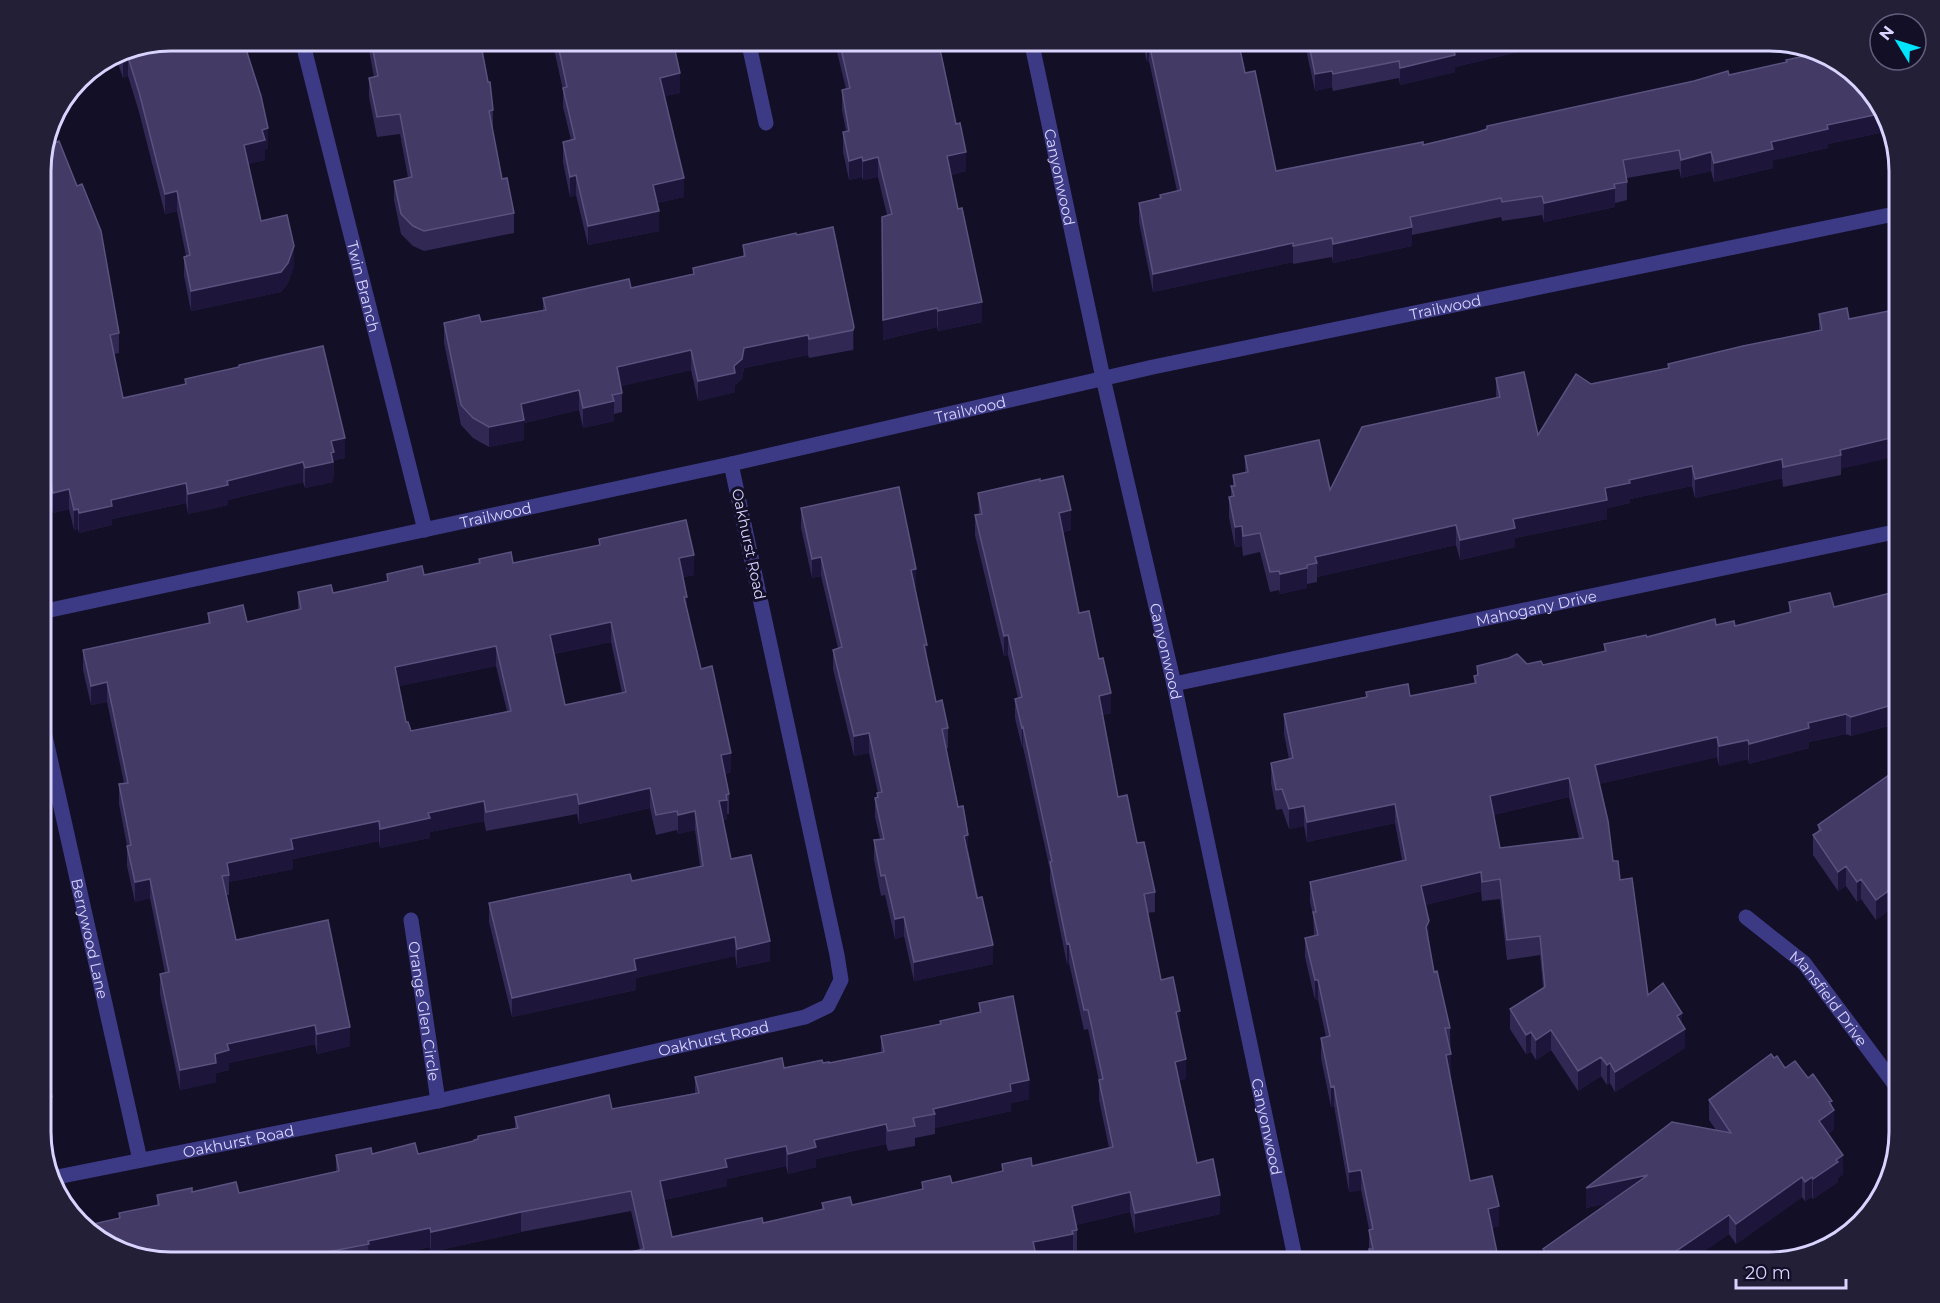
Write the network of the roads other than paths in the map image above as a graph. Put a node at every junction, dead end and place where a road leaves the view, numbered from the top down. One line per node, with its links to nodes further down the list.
1 (305, 51): 8 (street, Twin Branch)
2 (750, 51): 4 (street)
3 (1033, 51): 6 (street, Canyonwood)
4 (766, 123)
5 (1889, 215): 6 (street, Trailwood)
6 (1102, 378): 7 (street, Trailwood); 11 (street, Canyonwood)
7 (731, 464): 8 (street, Trailwood); 16 (street, Oakhurst Road)
8 (425, 530): 10 (street, Trailwood)
9 (1889, 533): 11 (street, Mahogany Drive)
10 (51, 610)
11 (1174, 684): 19 (street, Canyonwood)
12 (51, 763): 17 (street, Berrywood Lane)
13 (1746, 917): 15 (street, Mansfield Drive)
14 (411, 920): 16 (street, Orange Glen Circle)
15 (1889, 1077)
16 (438, 1101): 17 (street, Oakhurst Road)
17 (140, 1160): 18 (street, Oakhurst Road)
18 (59, 1176)
19 (1294, 1252)

